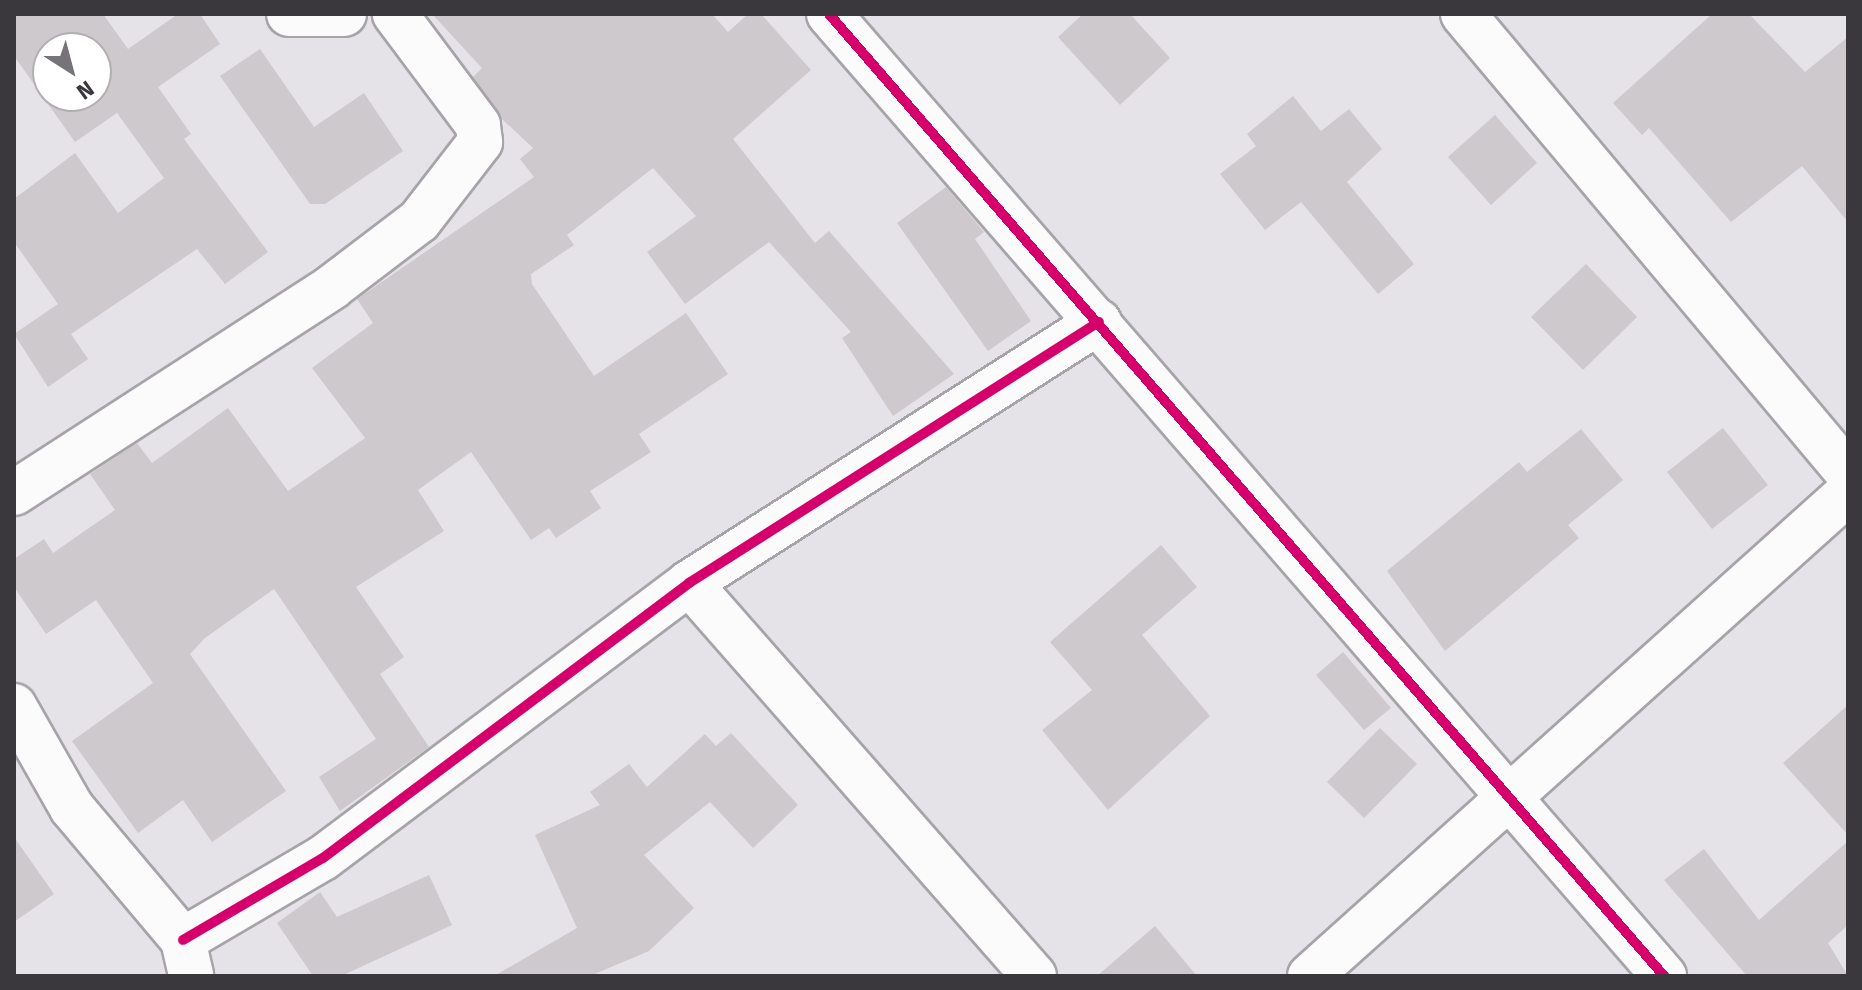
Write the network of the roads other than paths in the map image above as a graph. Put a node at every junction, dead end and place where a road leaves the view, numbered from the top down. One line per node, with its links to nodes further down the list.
1 (289, 14): 2 (street)
2 (344, 14)
3 (395, 14): 8 (street)
4 (829, 14): 6 (street)
5 (1463, 14): 7 (street)
6 (1099, 322): 10 (street); 12 (street)
7 (1848, 473)
8 (17, 487)
9 (1848, 493): 12 (street)
10 (689, 583): 13 (street); 14 (street)
11 (14, 706): 13 (street)
12 (1513, 796): 15 (street); 16 (street)
13 (187, 958)
14 (1034, 976)
15 (1310, 976)
16 (1664, 976)

